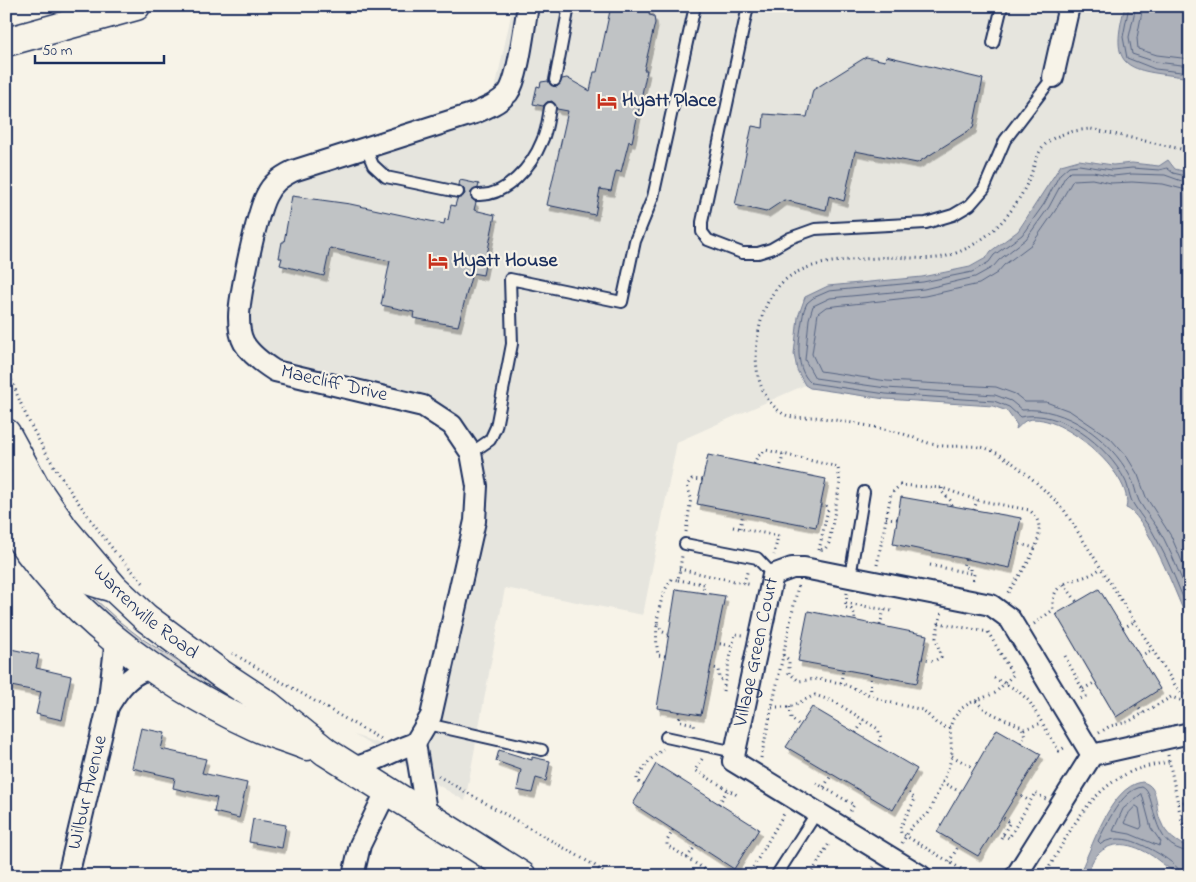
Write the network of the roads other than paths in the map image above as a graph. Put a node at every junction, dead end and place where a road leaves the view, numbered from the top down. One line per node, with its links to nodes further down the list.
1 (136, 6): 8 (main road)
2 (528, 6): 13 (street, Maecliff Drive)
3 (570, 6): 11 (lane)
4 (695, 6): 17 (lane)
5 (748, 6): 10 (lane)
6 (1002, 6): 9 (lane)
7 (1069, 6): 10 (street)
8 (6, 42)
9 (993, 43)
10 (1053, 77)
11 (555, 80)
12 (550, 108): 15 (lane)
13 (366, 148): 14 (lane); 17 (street, Maecliff Drive)
14 (458, 192)
15 (477, 195)
16 (6, 433): 24 (main road, Warrenville Road)
17 (471, 453): 28 (street, Maecliff Drive)
18 (6, 485): 24 (main road)
19 (864, 492): 23 (lane)
20 (6, 517): 25 (main road, Warrenville Road)
21 (685, 544): 22 (lane)
22 (769, 573): 23 (street, Village Green Court); 35 (street, Village Green Court)
23 (849, 582): 32 (street, Village Green Court)
24 (114, 588): 34 (main road, Warrenville Road)
25 (116, 639): 26 (main road, Warrenville Road); 27 (street, Wilbur Avenue)
26 (153, 668): 27 (street, Wilbur Avenue); 34 (main road, Warrenville Road)
27 (108, 707): 40 (street, Wilbur Avenue)
28 (427, 724): 31 (street, Maecliff Drive); 33 (lane)
29 (1190, 733): 32 (street)
30 (666, 737): 35 (lane)
31 (415, 743): 36 (street); 39 (street)
32 (1093, 745): 45 (street)
33 (542, 750)
34 (326, 752): 36 (main road, Warrenville Road)
35 (735, 752): 38 (street, Village Green Court)
36 (351, 768): 37 (main road, Warrenville Road)
37 (386, 792): 39 (main road, Warrenville Road); 41 (street)
38 (817, 812): 43 (lane); 44 (street, Village Green Court)
39 (427, 817): 42 (main road, Warrenville Road)
40 (68, 876)
41 (353, 876)
42 (522, 876)
43 (776, 876)
44 (921, 876)
45 (1016, 876)

